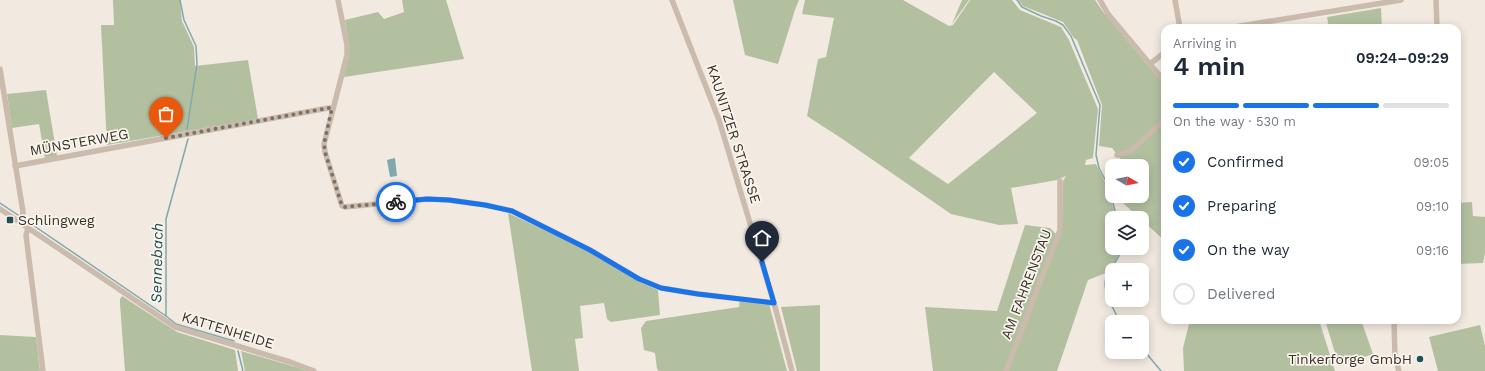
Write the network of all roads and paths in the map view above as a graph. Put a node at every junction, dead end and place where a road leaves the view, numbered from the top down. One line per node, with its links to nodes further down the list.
1 (338, 0): 14 (street)
2 (672, 0): 22 (street, KAUNITZER STRASSE)
3 (1100, 0): 11 (street)
4 (1175, 0): 7 (street)
5 (1401, 0): 8 (street)
6 (1436, 0): 9 (street)
7 (1179, 24)
8 (1253, 24)
9 (1437, 24)
10 (1161, 55): 11 (street)
11 (1150, 64): 13 (street)
12 (0, 69): 17 (street)
13 (1161, 77)
14 (332, 108): 17 (street, MÜNSTERWEG); 22 (street)
15 (1161, 124): 16 (street)
16 (1117, 155)
17 (15, 166): 20 (street)
18 (1060, 181): 27 (street, AM FAHRENSTAU)
19 (0, 208): 20 (street, KATTENHEIDE)
20 (20, 222): 21 (street, KATTENHEIDE)
21 (28, 228): 24 (street); 25 (street, KATTENHEIDE)
22 (774, 303): 26 (street, KAUNITZER STRASSE)
23 (1394, 324): 28 (street)
24 (43, 371)
25 (314, 371)
26 (792, 371)
27 (1006, 371)
28 (1399, 371)

